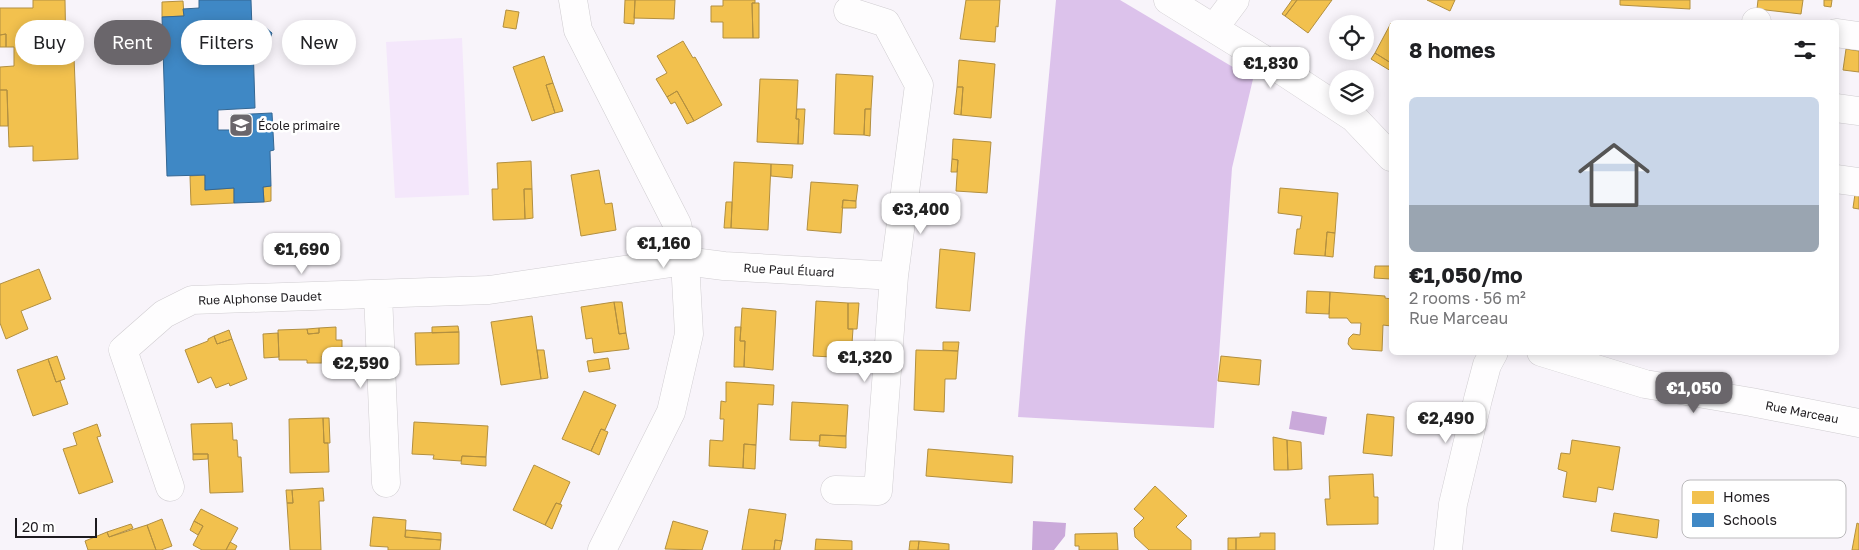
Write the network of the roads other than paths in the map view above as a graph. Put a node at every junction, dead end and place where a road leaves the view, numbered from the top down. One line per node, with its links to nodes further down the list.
1 (573, 0): 13 (street)
2 (1168, 0): 5 (street)
3 (1235, 0): 5 (street)
4 (848, 12): 14 (street)
5 (1214, 28): 10 (street)
6 (1839, 33): 7 (street)
7 (1859, 36)
8 (1839, 108): 9 (street)
9 (1859, 111)
10 (1389, 155)
11 (1839, 179): 12 (street)
12 (1859, 182)
13 (685, 261): 14 (street, Rue Paul Éluard); 15 (street, Rue Alphonse Daudet); 22 (street)
14 (894, 276): 21 (street)
15 (378, 294): 19 (street); 20 (street, Rue Alphonse Daudet)
16 (1493, 355): 23 (street)
17 (1551, 355): 18 (street, Rue Marceau)
18 (1859, 424)
19 (386, 483)
20 (170, 488)
21 (835, 490)
22 (602, 550)
23 (1448, 550)

